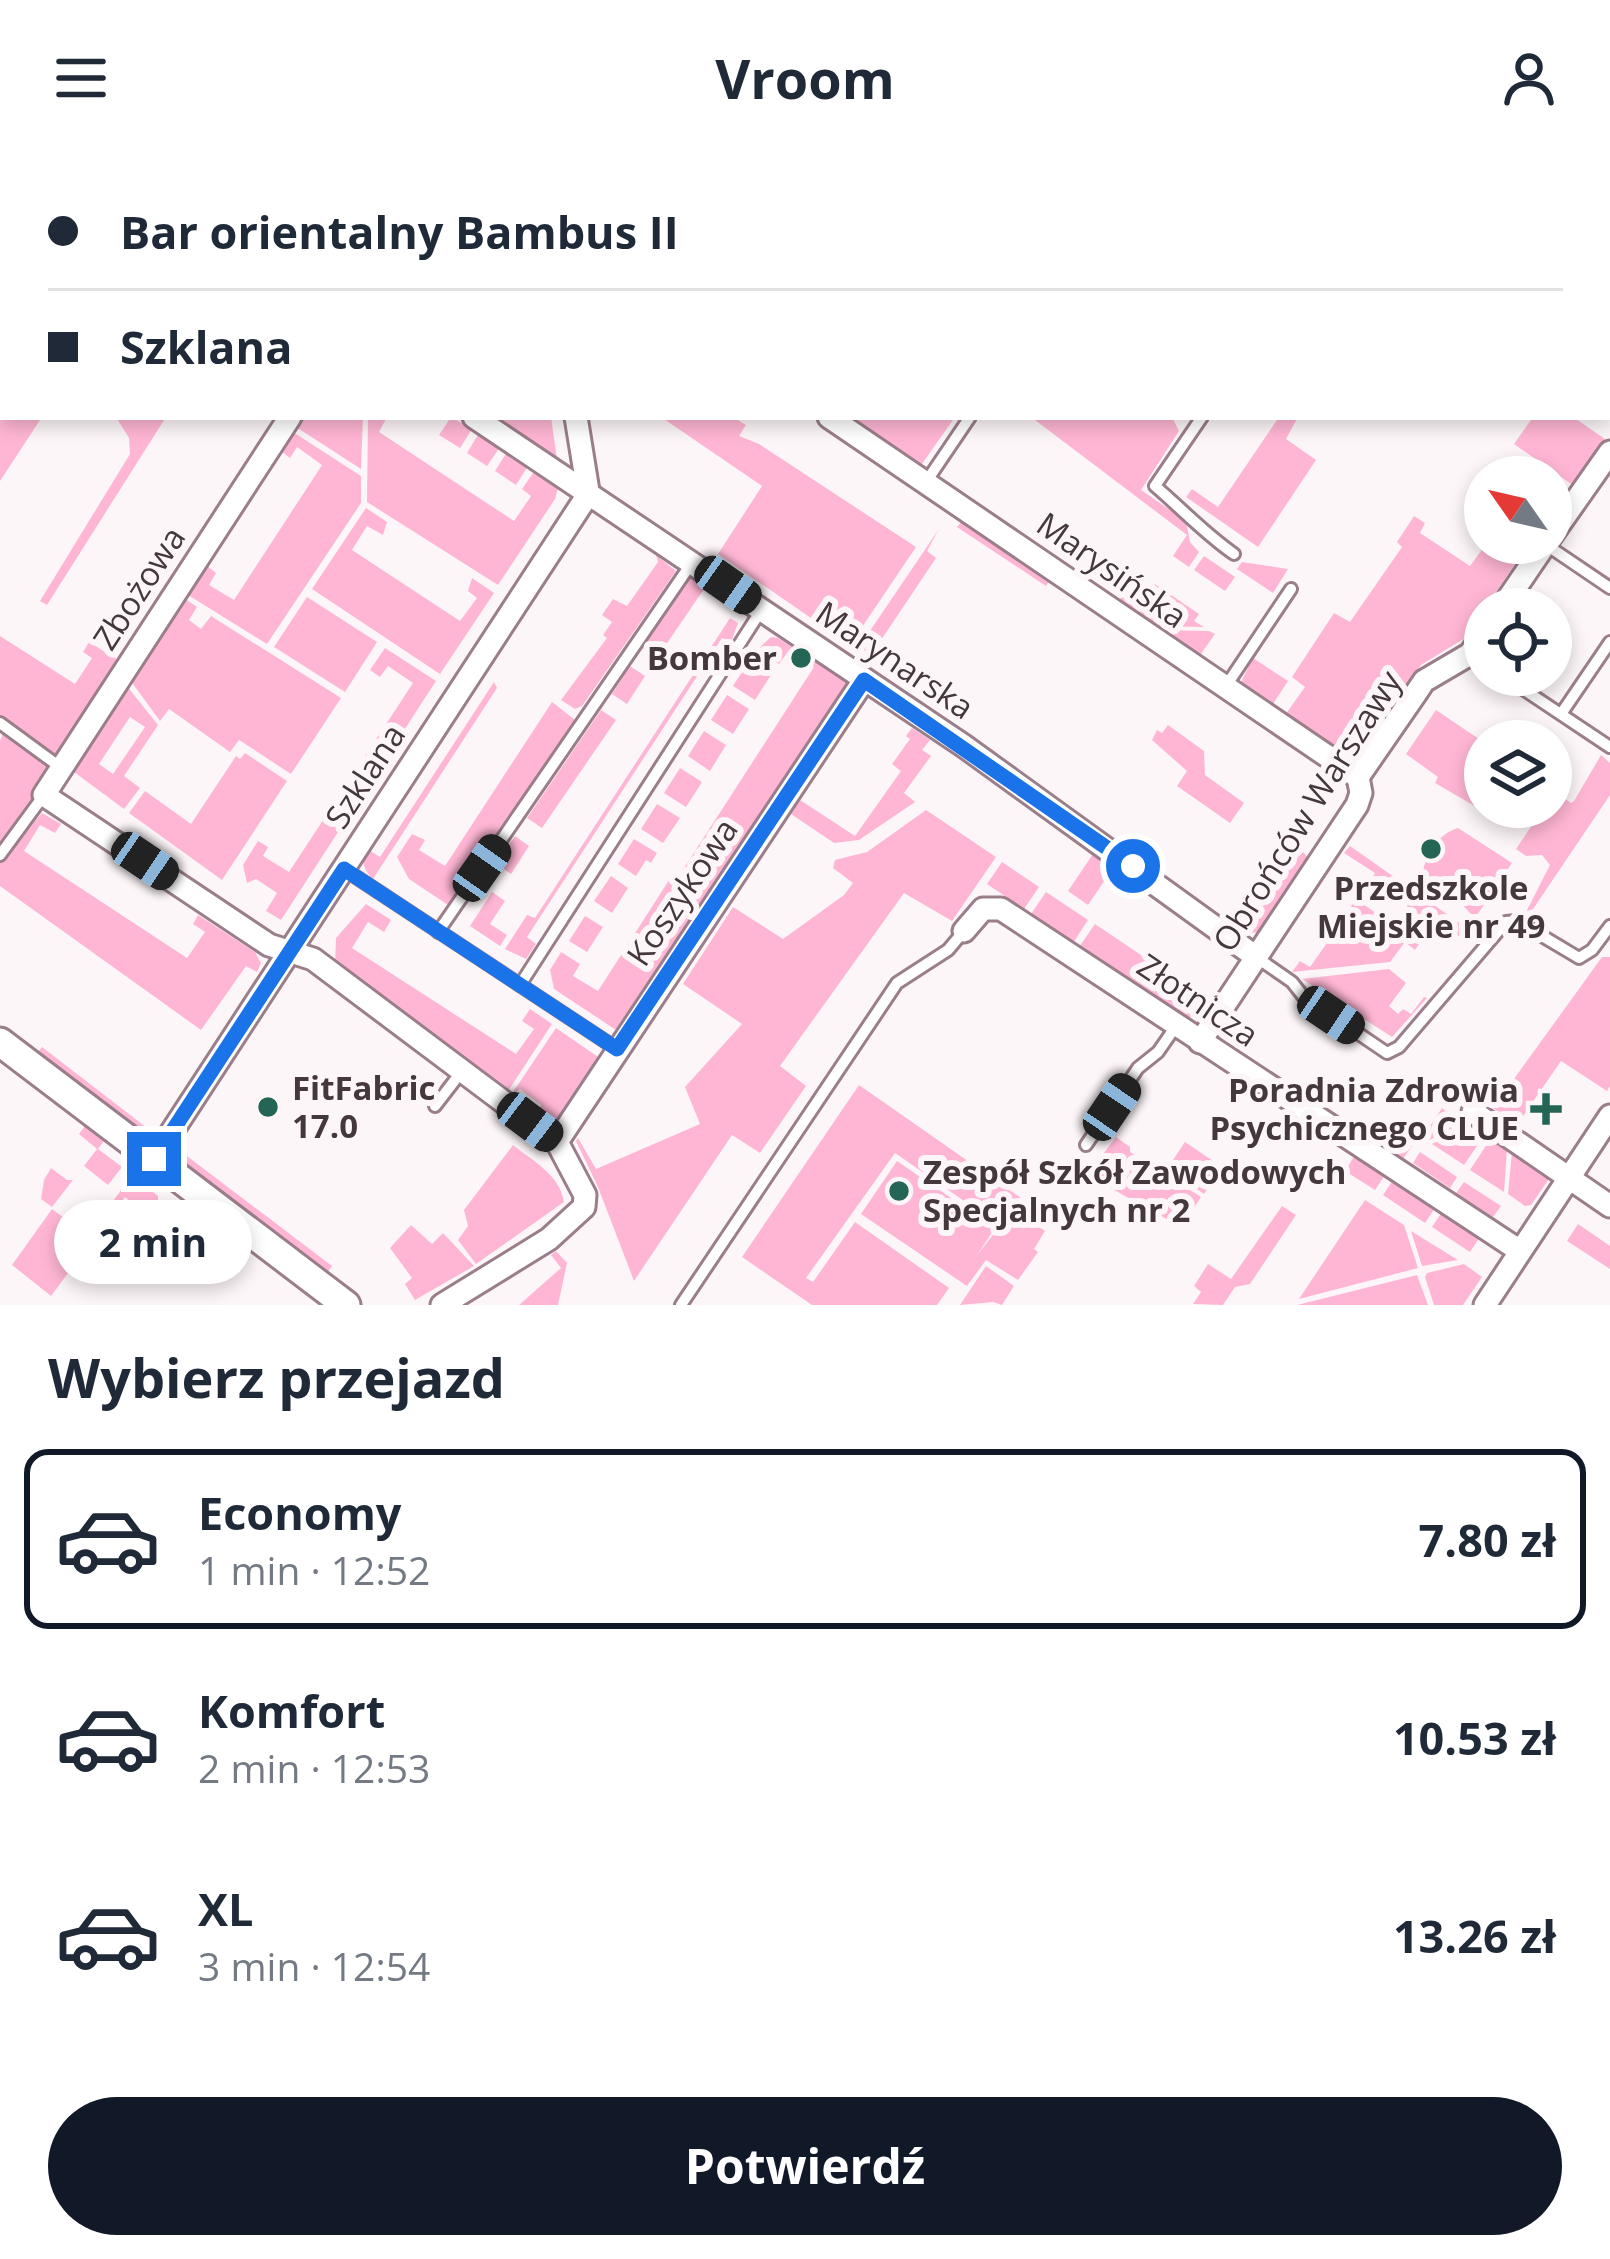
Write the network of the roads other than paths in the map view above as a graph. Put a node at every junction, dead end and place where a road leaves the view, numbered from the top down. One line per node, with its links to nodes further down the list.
1 (288, 420): 25 (street, Zbożowa)
2 (479, 420): 9 (street, Marynarska)
3 (576, 420): 9 (street)
4 (833, 420): 8 (street, Marysińska)
5 (968, 420): 8 (lane)
6 (1200, 420): 11 (lane)
7 (1610, 452): 10 (street)
8 (926, 482): 20 (street, Marysińska)
9 (588, 491): 13 (street, Marynarska); 29 (street, Szklana)
10 (1572, 507)
11 (1234, 554)
12 (1572, 559): 14 (lane)
13 (693, 561): 16 (street, Marynarska); 32 (lane)
14 (1610, 588)
15 (1291, 589): 20 (lane)
16 (762, 609): 19 (street, Marynarska); 36 (lane)
17 (1610, 641): 22 (lane)
18 (1464, 664): 26 (street, Obrońców Warszawy)
19 (864, 680): 35 (street, Marynarska); 40 (street, Koszykowa)
20 (1224, 688): 26 (street, Marysińska)
21 (1534, 696): 22 (lane)
22 (1561, 714): 24 (lane)
23 (0, 723): 25 (lane)
24 (1610, 747)
25 (62, 768): 27 (street, Zbożowa)
26 (1358, 777): 35 (street, Obrońców Warszawy)
27 (44, 795): 28 (lane); 34 (street)
28 (0, 855)
29 (344, 869): 32 (lane); 34 (street, Szklana)
30 (1610, 926): 33 (lane)
31 (964, 931): 37 (street, Złotnicza); 53 (lane)
32 (438, 932): 36 (lane)
33 (1605, 945): 35 (lane, Marynarska)
34 (291, 950): 41 (street); 47 (street, Szklana)
35 (1256, 957): 39 (street, Obrońców Warszawy)
36 (520, 985): 40 (lane)
37 (1176, 1026): 39 (street, Złotnicza); 46 (lane)
38 (0, 1042): 47 (street)
39 (1200, 1042): 50 (street, Złotnicza)
40 (617, 1049): 45 (street, Koszykowa)
41 (462, 1071): 42 (lane); 45 (street)
42 (435, 1106)
43 (1473, 1112): 48 (street)
44 (1610, 1116): 48 (street)
45 (557, 1142): 52 (street)
46 (1086, 1145)
47 (154, 1159): 51 (street)
48 (1569, 1177): 49 (street); 50 (street)
49 (1610, 1205)
50 (1520, 1251): 54 (street)
51 (346, 1305)
52 (442, 1305)
53 (681, 1305)
54 (1485, 1305)

